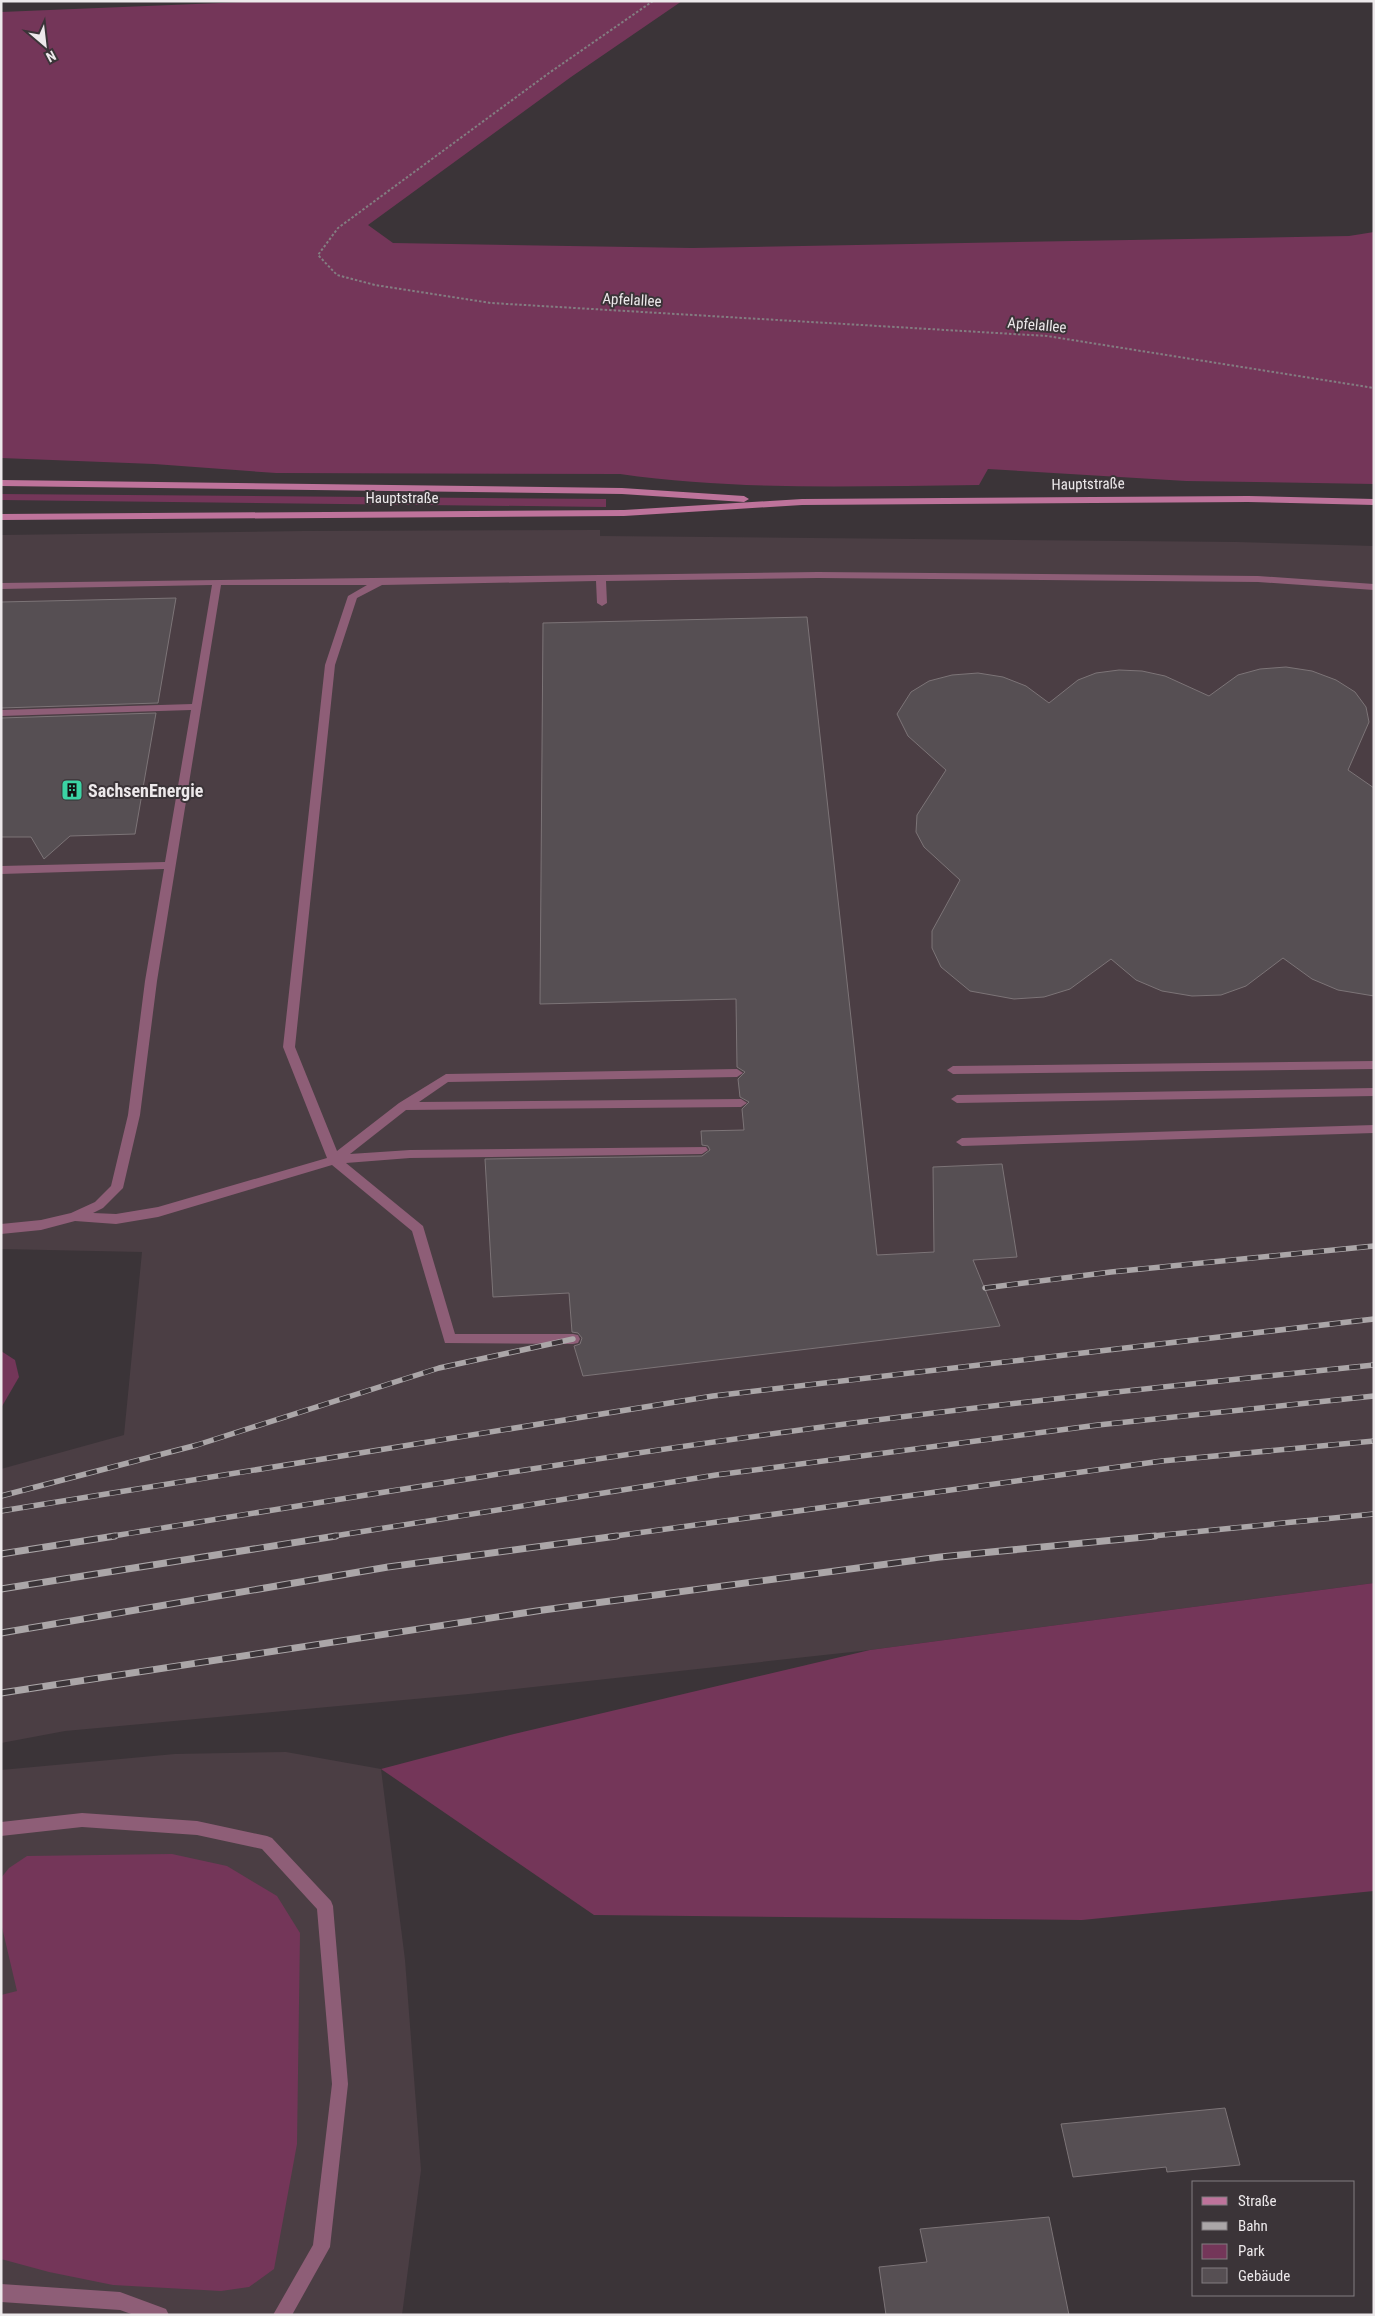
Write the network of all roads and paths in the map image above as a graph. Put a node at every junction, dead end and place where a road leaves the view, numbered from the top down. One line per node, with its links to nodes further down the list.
1 (654, 1): 2 (path, Apfelallee)
2 (1374, 388)
3 (1, 483): 4 (main road, Hauptstraße)
4 (802, 502): 5 (main road, Hauptstraße); 6 (main road, Hauptstraße)
5 (1374, 502)
6 (1, 516)
7 (601, 577): 8 (lane); 11 (lane); 12 (lane)
8 (384, 580): 9 (lane); 27 (lane)
9 (217, 582): 10 (lane); 13 (lane)
10 (1, 586)
11 (1374, 587)
12 (602, 602)
13 (196, 707): 14 (lane); 15 (lane)
14 (1, 713)
15 (170, 865): 16 (lane); 28 (lane)
16 (1, 870)
17 (1374, 1065): 18 (lane)
18 (953, 1070)
19 (738, 1073): 23 (lane)
20 (1374, 1092): 21 (lane)
21 (958, 1100)
22 (741, 1103): 23 (lane)
23 (403, 1106): 27 (lane)
24 (1374, 1129): 25 (lane)
25 (962, 1142)
26 (702, 1150): 27 (lane)
27 (334, 1160): 28 (lane); 30 (lane)
28 (74, 1217): 29 (lane)
29 (1, 1228)
30 (572, 1339)
31 (1, 1829): 34 (lane)
32 (1, 2293): 33 (lane)
33 (160, 2315)
34 (282, 2315)

